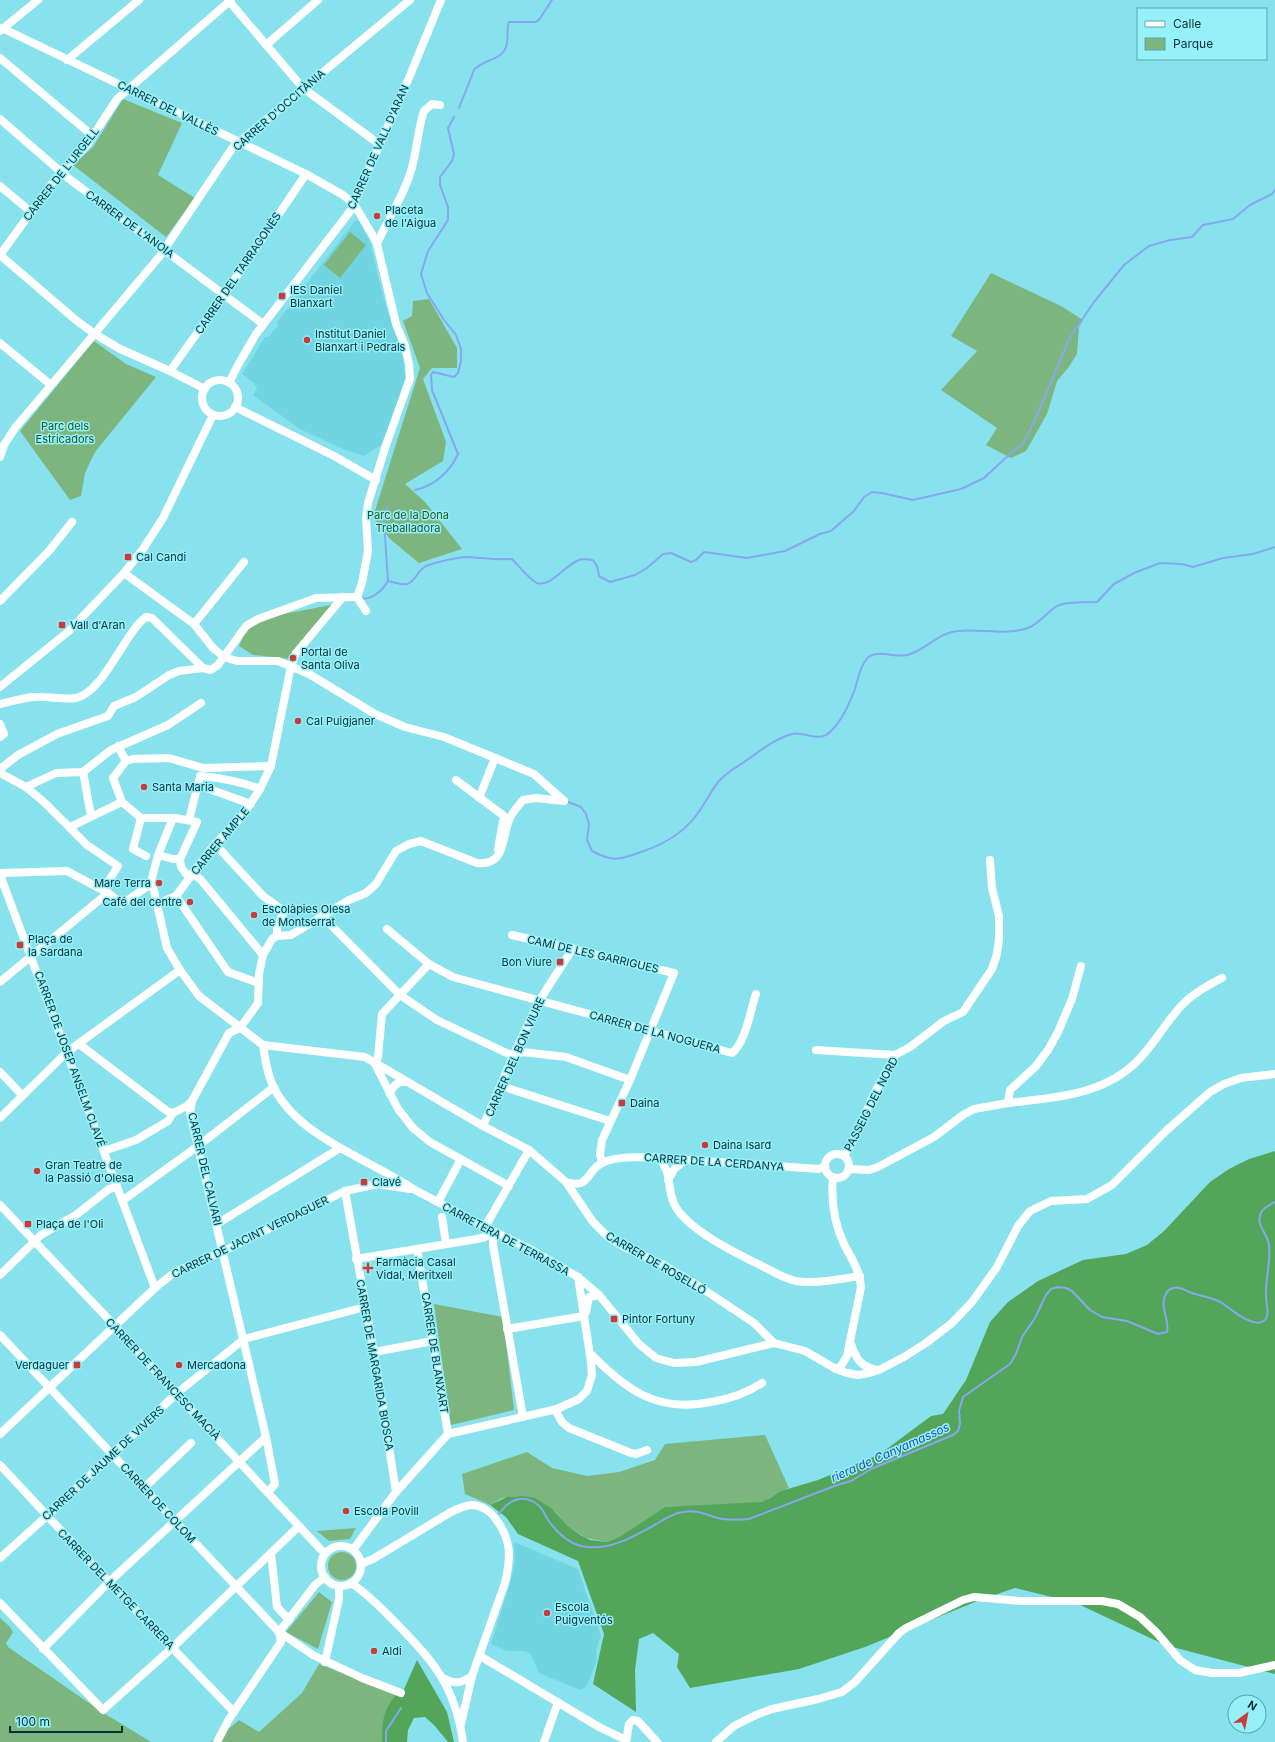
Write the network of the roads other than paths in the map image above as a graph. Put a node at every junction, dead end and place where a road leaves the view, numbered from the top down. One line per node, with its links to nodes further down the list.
1 (38, 0): 7 (street)
2 (139, 0): 10 (street)
3 (318, 0): 8 (street)
4 (410, 0): 11 (street, CARRER D'OCCITÀNIA)
5 (441, 0): 17 (street, CARRER DE VALL D'ARAN)
6 (229, 1): 8 (street); 12 (street, CARRER DE L'URGELL)
7 (1, 30): 10 (street, CARRER DEL VALLÈS)
8 (266, 45): 11 (street)
9 (0, 58): 15 (street)
10 (67, 60): 12 (street, CARRER DEL VALLÈS)
11 (303, 88): 16 (street, CARRER D'OCCITÀNIA); 17 (street)
12 (128, 89): 15 (street, CARRER DE L'URGELL); 16 (street, CARRER DEL VALLÈS)
13 (440, 104): 23 (street)
14 (0, 119): 18 (street, CARRER DE L'ANOIA)
15 (93, 136): 18 (street, CARRER DE L'URGELL)
16 (239, 142): 19 (street, CARRER DEL VALLÈS); 24 (street, CARRER D'OCCITÀNIA)
17 (379, 144): 21 (street, CARRER DE VALL D'ARAN)
18 (61, 173): 22 (street, CARRER DE L'URGELL); 24 (street, CARRER DE L'ANOIA)
19 (306, 174): 21 (street, CARRER DEL VALLÈS); 26 (street, CARRER DEL TARRAGONÈS)
20 (0, 186): 22 (street)
21 (354, 204): 23 (street, CARRER DEL VALLÈS); 27 (street, CARRER DE VALL D'ARAN)
22 (31, 212): 25 (street, CARRER DE L'URGELL)
23 (377, 244): 37 (street, CARRER DEL VALLÈS)
24 (165, 250): 26 (street, CARRER DE L'ANOIA); 28 (street, CARRER D'OCCITÀNIA)
25 (0, 255): 28 (street)
26 (225, 294): 27 (street, CARRER DE L'ANOIA); 30 (street, CARRER DEL TARRAGONÈS)
27 (263, 324): 31 (street, CARRER DE VALL D'ARAN)
28 (95, 334): 30 (street); 32 (street, CARRER D'OCCITÀNIA)
29 (0, 343): 32 (street)
30 (170, 371): 33 (street)
31 (229, 383): 33 (street); 34 (street)
32 (51, 385): 36 (street, CARRER D'OCCITÀNIA)
33 (205, 389): 35 (street)
34 (235, 407): 35 (street); 37 (street)
35 (213, 415): 40 (street)
36 (0, 457)
37 (376, 480): 42 (street, CARRER DEL VALLÈS)
38 (72, 522): 43 (street)
39 (244, 562): 45 (street)
40 (124, 573): 45 (street); 49 (street)
41 (343, 596): 42 (street); 46 (street); 47 (street, CARRER AMPLE)
42 (357, 596): 44 (street)
43 (0, 601)
44 (366, 611)
45 (194, 624): 46 (street)
46 (224, 657): 47 (street); 48 (street)
47 (291, 666): 55 (street); 57 (street, CARRER AMPLE)
48 (204, 668): 51 (street); 58 (street)
49 (0, 687)
50 (201, 703): 54 (street)
51 (0, 704)
52 (0, 724): 53 (street)
53 (0, 737)
54 (118, 746): 56 (street); 59 (street)
55 (495, 758): 66 (street); 75 (street)
56 (126, 761): 60 (street); 67 (street)
57 (270, 766): 60 (street); 65 (street, CARRER AMPLE)
58 (0, 769)
59 (83, 772): 64 (street); 69 (street)
60 (201, 772): 63 (street); 65 (street)
61 (0, 773): 64 (street)
62 (456, 780): 66 (street)
63 (198, 785): 68 (street); 72 (street)
64 (26, 787): 73 (street)
65 (260, 789): 68 (street, CARRER AMPLE)
66 (479, 798): 75 (street)
67 (122, 802): 69 (street); 70 (street)
68 (251, 804): 74 (street, CARRER AMPLE)
69 (91, 816): 73 (street)
70 (141, 818): 71 (street); 76 (street)
71 (174, 818): 72 (street); 77 (street)
72 (189, 820): 78 (street)
73 (70, 827): 83 (street)
74 (215, 844): 81 (street, CARRER AMPLE); 89 (street)
75 (500, 852): 86 (street)
76 (146, 856)
77 (156, 858): 78 (street); 82 (street)
78 (180, 859): 81 (street)
79 (990, 860): 108 (street, PASSEIG DEL NORD)
80 (0, 874): 83 (street); 91 (street, CARRER DE JOSEP ANSELM CLAVÉ)
81 (190, 876): 84 (street, CARRER AMPLE); 92 (street)
82 (152, 882): 83 (street); 85 (street)
83 (106, 892): 91 (street)
84 (176, 896): 85 (street); 98 (street)
85 (157, 904): 95 (street)
86 (322, 916): 89 (street); 100 (street)
87 (387, 929): 93 (street, CARRER DE LA NOGUERA)
88 (512, 935): 90 (street, CAMÍ DE LES GARRIGUES)
89 (277, 936): 92 (street)
90 (573, 948): 101 (street, CARRER DEL BON VIURE); 103 (street, CAMÍ DE LES GARRIGUES)
91 (31, 955): 97 (street); 107 (street, CARRER DE JOSEP ANSELM CLAVÉ)
92 (263, 955): 98 (street)
93 (429, 964): 100 (street); 101 (street, CARRER DE LA NOGUERA)
94 (1080, 966): 120 (street)
95 (180, 970): 102 (street); 104 (street)
96 (1222, 978): 120 (street)
97 (0, 982)
98 (259, 983): 102 (street)
99 (756, 994): 103 (street, CARRER DE LA NOGUERA)
100 (400, 995): 109 (street); 110 (street)
101 (539, 1001): 103 (street, CARRER DE LA NOGUERA); 109 (street, CARRER DEL BON VIURE)
102 (240, 1028): 105 (street); 119 (street)
103 (650, 1030): 113 (street)
104 (79, 1044): 107 (street); 121 (street)
105 (263, 1045): 110 (street, CARRER DE ROSELLÓ); 116 (street)
106 (816, 1050): 108 (street)
107 (67, 1052): 118 (street); 128 (street, CARRER DE JOSEP ANSELM CLAVÉ)
108 (896, 1055): 129 (street, PASSEIG DEL NORD)
109 (513, 1056): 113 (street); 115 (street, CARRER DEL BON VIURE)
110 (375, 1063): 114 (street, CARRER DE ROSELLÓ); 117 (street)
111 (0, 1072): 118 (street)
112 (1275, 1074): 174 (street, CARRETERA DE TERRASSA)
113 (630, 1080): 123 (street)
114 (408, 1082): 117 (street); 124 (street, CARRER DE ROSELLÓ)
115 (501, 1086): 123 (street); 124 (street, CARRER DEL BON VIURE)
116 (274, 1087): 125 (street); 126 (street)
117 (390, 1094): 130 (street)
118 (22, 1095): 122 (street)
119 (192, 1101): 121 (street); 125 (street, CARRER DEL CALVARI)
120 (1008, 1103): 136 (street)
121 (173, 1113): 128 (street)
122 (0, 1118)
123 (610, 1121): 133 (street)
124 (484, 1126): 127 (street, CARRER DE ROSELLÓ)
125 (198, 1146): 146 (street); 150 (street, CARRER DEL CALVARI)
126 (340, 1148): 134 (street); 150 (street)
127 (528, 1150): 139 (street, CARRER DE ROSELLÓ); 142 (street)
128 (104, 1151): 143 (street, CARRER DE JOSEP ANSELM CLAVÉ)
129 (844, 1156): 135 (street); 136 (street)
130 (461, 1159): 142 (street); 147 (street)
131 (660, 1159): 132 (street, CARRER DE LA CERDANYA); 133 (street, CARRER DE LA CERDANYA); 138 (street)
132 (686, 1160): 135 (street, CARRER DE LA CERDANYA); 138 (street)
133 (602, 1163): 140 (street)
134 (375, 1166): 141 (street); 144 (street)
135 (825, 1166): 137 (street)
136 (849, 1169): 137 (street)
137 (833, 1177): 158 (street)
138 (668, 1180): 158 (street)
139 (566, 1182): 140 (street); 148 (street, CARRER DE ROSELLÓ)
140 (583, 1183): 148 (street)
141 (378, 1184): 144 (street, CARRER DE JACINT VERDAGUER); 145 (street, CARRER DE JACINT VERDAGUER)
142 (509, 1186): 151 (street)
143 (117, 1187): 146 (street, CARRER DE JOSEP ANSELM CLAVÉ); 152 (street)
144 (415, 1190): 147 (street, CARRETERA DE TERRASSA)
145 (345, 1191): 155 (street, CARRER DE JACINT VERDAGUER); 156 (street, CARRER DE MARGARIDA BIOSCA)
146 (122, 1201): 160 (street, CARRER DE JOSEP ANSELM CLAVÉ)
147 (438, 1202): 151 (street, CARRETERA DE TERRASSA); 153 (street)
148 (580, 1203): 170 (street, CARRER DE ROSELLÓ)
149 (0, 1205): 152 (street, CARRER DE FRANCESC MACIÀ)
150 (217, 1224): 155 (street, CARRER DEL CALVARI)
151 (489, 1229): 153 (street); 159 (street, CARRETERA DE TERRASSA); 165 (street)
152 (36, 1241): 157 (street); 164 (street, CARRER DE FRANCESC MACIÀ)
153 (446, 1244): 154 (street)
154 (417, 1248): 156 (street); 168 (street, CARRER DE BLANXART)
155 (224, 1251): 160 (street, CARRER DE JACINT VERDAGUER); 167 (street, CARRER DEL CALVARI)
156 (356, 1259): 162 (street, CARRER DE MARGARIDA BIOSCA)
157 (0, 1275)
158 (860, 1276): 169 (street)
159 (578, 1277): 161 (street, CARRETERA DE TERRASSA); 163 (street)
160 (155, 1288): 164 (street, CARRER DE JACINT VERDAGUER)
161 (599, 1295): 163 (street); 170 (street, CARRETERA DE TERRASSA)
162 (365, 1307): 167 (street); 171 (street, CARRER DE MARGARIDA BIOSCA)
163 (585, 1319): 165 (street); 172 (street)
164 (115, 1326): 176 (street, CARRER DE JACINT VERDAGUER); 177 (street, CARRER DE FRANCESC MACIÀ)
165 (507, 1329): 179 (street)
166 (0, 1335): 176 (street, CARRER DE COLOM)
167 (244, 1339): 177 (street, CARRER DE JAUME DE VIVERS); 182 (street, CARRER DEL CALVARI)
168 (433, 1341): 171 (street); 181 (street, CARRER DE BLANXART)
169 (851, 1341): 173 (street); 174 (street)
170 (774, 1343): 173 (street, CARRETERA DE TERRASSA)
171 (374, 1352): 190 (street, CARRER DE MARGARIDA BIOSCA)
172 (590, 1353): 175 (street); 178 (street)
173 (836, 1369): 174 (street, CARRETERA DE TERRASSA)
174 (879, 1370)
175 (762, 1383)
176 (49, 1387): 180 (street, CARRER DE JACINT VERDAGUER); 185 (street, CARRER DE COLOM)
177 (176, 1394): 185 (street, CARRER DE JAUME DE VIVERS); 186 (street, CARRER DE FRANCESC MACIÀ)
178 (555, 1410): 179 (street); 184 (street)
179 (523, 1417): 181 (street)
180 (0, 1434)
181 (448, 1434): 190 (street)
182 (266, 1437): 186 (street); 189 (street, CARRER DEL CALVARI)
183 (191, 1442): 188 (street)
184 (647, 1450)
185 (112, 1454): 188 (street, CARRER DE COLOM); 191 (street, CARRER DE JAUME DE VIVERS)
186 (240, 1462): 189 (street, CARRER DE FRANCESC MACIÀ); 192 (street)
187 (0, 1465): 191 (street, CARRER DEL METGE CARRERA)
188 (144, 1488): 192 (street, CARRER DE COLOM)
189 (268, 1492): 193 (street, CARRER DE FRANCESC MACIÀ)
190 (396, 1492): 194 (street)
191 (47, 1516): 197 (street, CARRER DE JAUME DE VIVERS); 201 (street, CARRER DEL METGE CARRERA)
192 (174, 1521): 201 (street); 203 (street, CARRER DE COLOM)
193 (299, 1526): 195 (street); 196 (street, CARRER DE FRANCESC MACIÀ)
194 (353, 1550): 196 (street); 198 (street)
195 (271, 1553): 203 (street); 207 (street)
196 (325, 1554): 200 (street)
197 (0, 1558)
198 (361, 1564): 199 (street); 211 (street)
199 (359, 1575): 202 (street); 205 (street)
200 (325, 1577): 204 (street); 207 (street)
201 (108, 1582): 209 (street, CARRER DEL METGE CARRERA); 210 (street)
202 (351, 1583): 204 (street); 205 (street)
203 (236, 1586): 208 (street, CARRER DE COLOM); 209 (street)
204 (339, 1586): 212 (street)
205 (366, 1592): 215 (street)
206 (0, 1603): 210 (street)
207 (289, 1620): 208 (street)
208 (279, 1632): 212 (street, CARRER DE COLOM); 218 (street)
209 (172, 1648): 210 (street); 218 (street, CARRER DEL METGE CARRERA)
210 (43, 1649)
211 (480, 1656): 214 (street); 217 (street)
212 (326, 1662): 216 (street, CARRER DE COLOM)
213 (1275, 1665): 225 (street)
214 (472, 1676): 215 (street); 219 (street)
215 (443, 1678): 219 (street)
216 (401, 1693)
217 (558, 1702): 220 (street); 223 (street)
218 (234, 1712): 221 (street)
219 (461, 1724): 222 (street)
220 (626, 1741): 224 (street)
221 (217, 1742)
222 (463, 1742)
223 (544, 1742)
224 (657, 1742)
225 (716, 1742)

